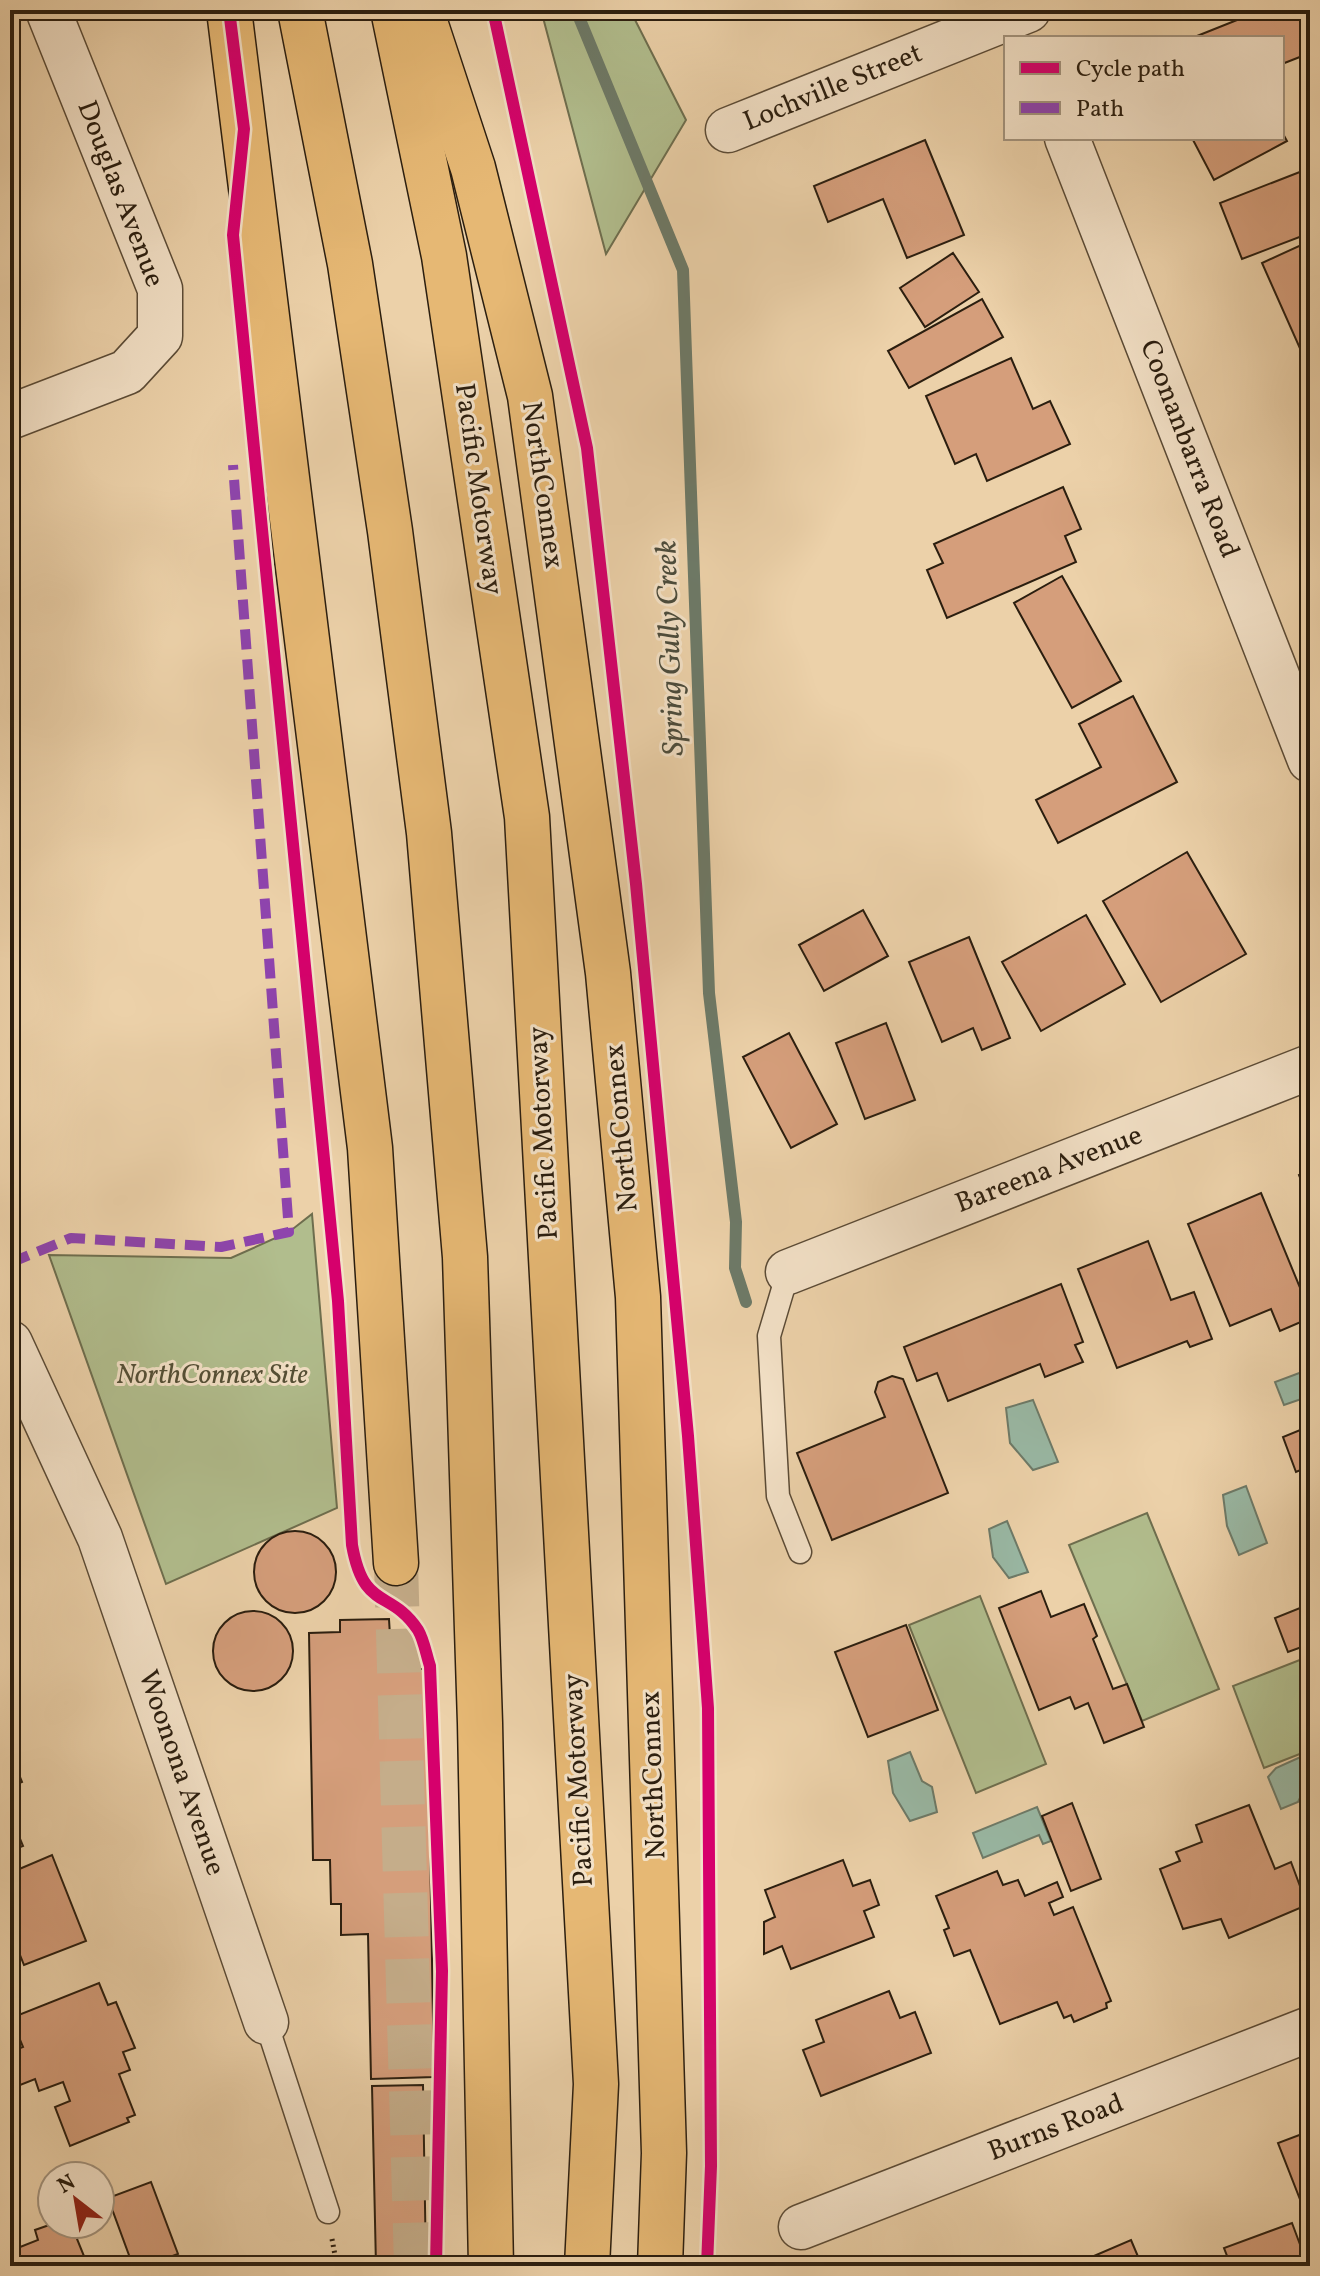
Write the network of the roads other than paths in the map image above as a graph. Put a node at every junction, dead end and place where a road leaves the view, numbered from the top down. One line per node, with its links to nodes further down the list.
1 (48, 10): 9 (street, Douglas Avenue)
2 (229, 10): 15 (highway)
3 (300, 10): 20 (highway)
4 (393, 10): 21 (highway, Pacific Motorway)
5 (421, 10): 22 (highway, NorthConnex)
6 (1023, 18): 7 (street, Lochville Street)
7 (728, 130)
8 (1068, 140): 10 (street, Coonanbarra Road)
9 (10, 417)
10 (1310, 760)
11 (1310, 1067): 12 (street, Bareena Avenue)
12 (788, 1272): 14 (lane)
13 (10, 1343): 16 (street, Woonona Avenue)
14 (800, 1552)
15 (396, 1563)
16 (266, 2022): 18 (lane, Woonona Avenue)
17 (1310, 2029): 19 (street, Burns Road)
18 (328, 2212)
19 (801, 2227)
20 (491, 2266)
21 (587, 2266)
22 (660, 2266)

